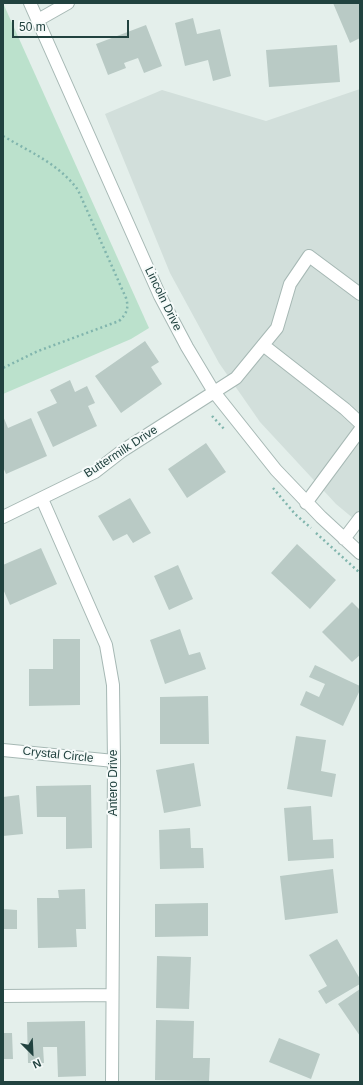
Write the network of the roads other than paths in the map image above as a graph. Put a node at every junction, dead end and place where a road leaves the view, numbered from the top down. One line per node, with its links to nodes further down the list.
1 (30, 3): 3 (street, Lincoln Drive)
2 (68, 3): 3 (street)
3 (38, 20): 6 (street, Lincoln Drive)
4 (360, 294): 5 (street, Buttermilk Drive)
5 (263, 345): 6 (street, Buttermilk Drive); 7 (street)
6 (214, 392): 9 (street, Buttermilk Drive); 10 (street, Lincoln Drive)
7 (360, 423)
8 (360, 430): 10 (street)
9 (42, 499): 11 (street, Buttermilk Drive); 16 (street, Antero Drive)
10 (306, 503): 13 (street, Lincoln Drive)
11 (3, 517)
12 (360, 518): 13 (street)
13 (344, 539): 14 (street, Lincoln Drive)
14 (360, 552)
15 (3, 750): 16 (street, Crystal Circle)
16 (114, 761): 17 (street, Antero Drive)
17 (112, 995): 18 (street); 19 (street, Antero Drive)
18 (3, 996)
19 (112, 1082)

